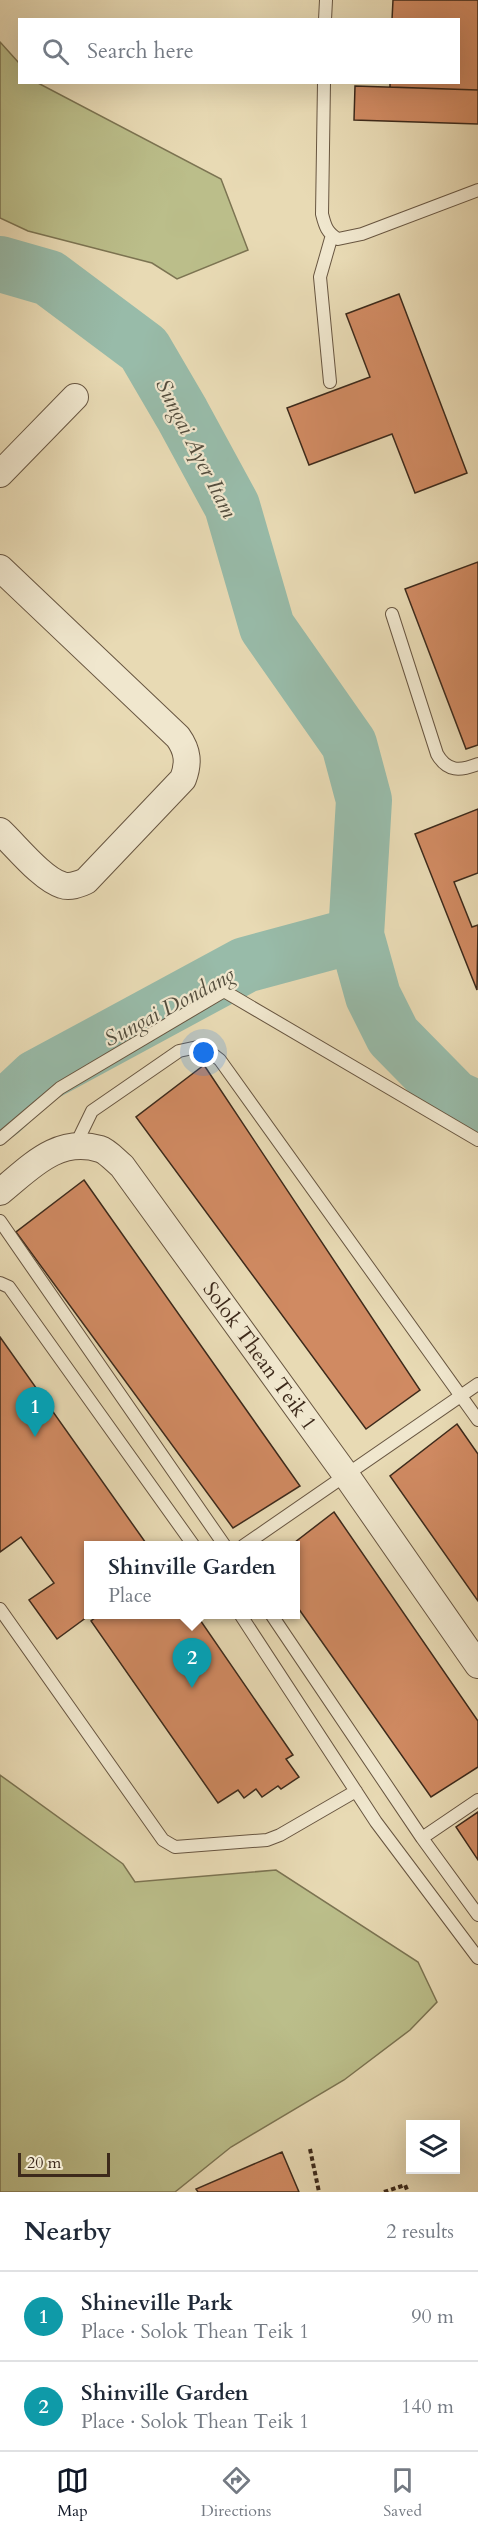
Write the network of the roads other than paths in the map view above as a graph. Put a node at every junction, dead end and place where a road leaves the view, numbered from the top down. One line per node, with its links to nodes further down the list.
1 (326, 0): 2 (lane)
2 (325, 18)
3 (324, 84): 5 (lane)
4 (478, 190): 5 (lane)
5 (332, 235): 6 (lane)
6 (330, 382)
7 (75, 397): 8 (street)
8 (0, 474)
9 (0, 568): 12 (street)
10 (392, 614): 11 (lane)
11 (478, 764)
12 (0, 831)
13 (0, 1139): 14 (lane)
14 (478, 1140)
15 (75, 1146): 16 (street, Solok Thean Teik 1); 20 (lane); 22 (street, Solok Thean Teik 1)
16 (0, 1192)
17 (0, 1221): 24 (lane)
18 (0, 1283): 23 (lane)
19 (478, 1384): 20 (lane)
20 (461, 1396): 21 (lane); 22 (lane)
21 (478, 1420)
22 (346, 1475): 25 (lane); 29 (street, Solok Thean Teik 1)
23 (191, 1541)
24 (222, 1541)
25 (249, 1541)
26 (0, 1609): 30 (lane)
27 (243, 1619): 30 (lane)
28 (274, 1619): 32 (lane)
29 (478, 1665)
30 (356, 1791): 34 (lane)
31 (478, 1800): 32 (lane)
32 (422, 1838): 33 (lane)
33 (478, 1915)
34 (478, 1958)

